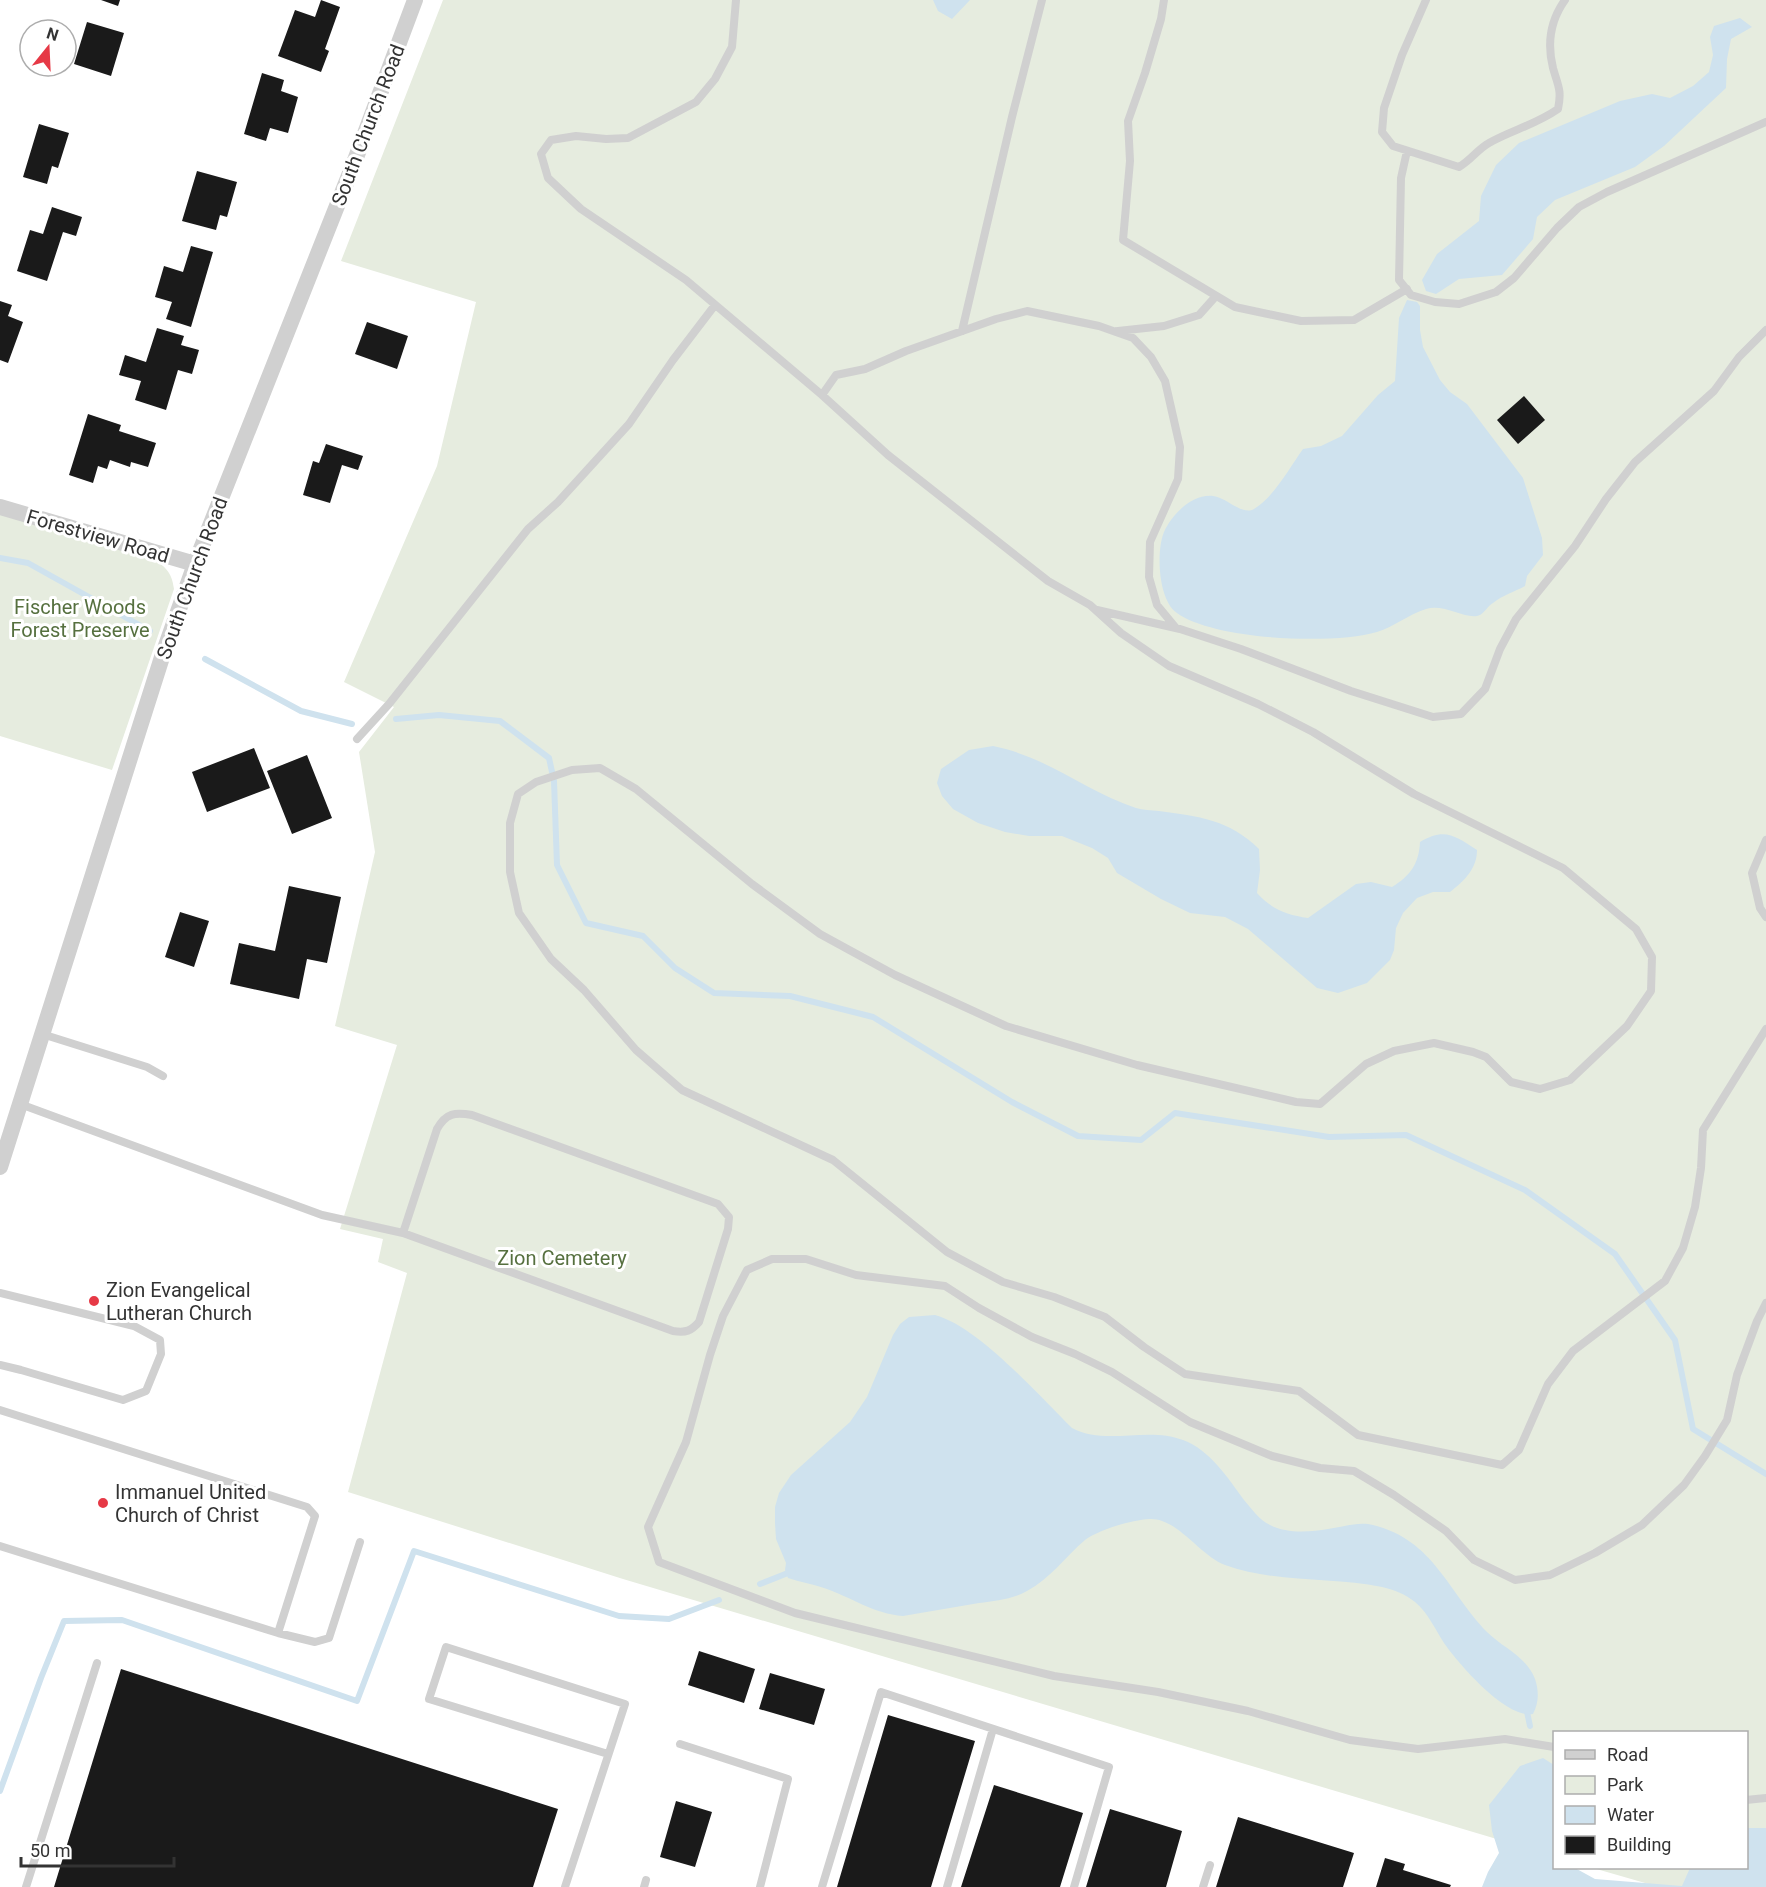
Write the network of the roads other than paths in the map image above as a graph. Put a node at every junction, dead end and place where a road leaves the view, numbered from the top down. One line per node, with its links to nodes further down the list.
1 (415, 0): 17 (street, South Church Road)
2 (736, 0): 11 (lane)
3 (1042, 0): 13 (lane)
4 (1164, 0): 10 (lane)
5 (1426, 0): 8 (lane)
6 (1565, 0): 8 (lane)
7 (1766, 122): 9 (lane)
8 (1407, 151): 9 (lane)
9 (1407, 289): 10 (lane)
10 (1216, 296): 14 (lane)
11 (715, 304): 15 (lane); 20 (lane)
12 (1766, 330): 19 (lane)
13 (962, 331): 14 (lane); 15 (lane)
14 (1114, 331): 19 (lane)
15 (822, 395): 18 (lane)
16 (0, 507): 17 (street, Forestview Road)
17 (195, 564): 24 (street, South Church Road)
18 (1094, 609): 19 (lane); 23 (lane)
19 (1176, 628)
20 (357, 739)
21 (1766, 840): 22 (lane)
22 (1766, 917)
23 (1766, 1029)
24 (42, 1034): 25 (lane); 26 (street, South Church Road)
25 (163, 1076)
26 (20, 1104): 27 (street, South Church Road); 28 (lane)
27 (0, 1167)
28 (404, 1233): 28 (lane)
29 (0, 1293): 31 (lane)
30 (1766, 1303): 39 (lane)
31 (0, 1365)
32 (0, 1410): 35 (lane)
33 (360, 1542): 35 (lane)
34 (0, 1546): 35 (lane)
35 (278, 1633)
36 (97, 1663): 44 (lane)
37 (993, 1729): 47 (lane); 48 (lane); 49 (lane)
38 (680, 1744): 46 (lane)
39 (1553, 1747)
40 (608, 1754): 40 (lane); 45 (lane)
41 (1766, 1797): 42 (lane)
42 (1748, 1800)
43 (1210, 1865): 50 (lane)
44 (26, 1887)
45 (565, 1887)
46 (759, 1887)
47 (822, 1887)
48 (947, 1887)
49 (1074, 1887)
50 (1203, 1887)

